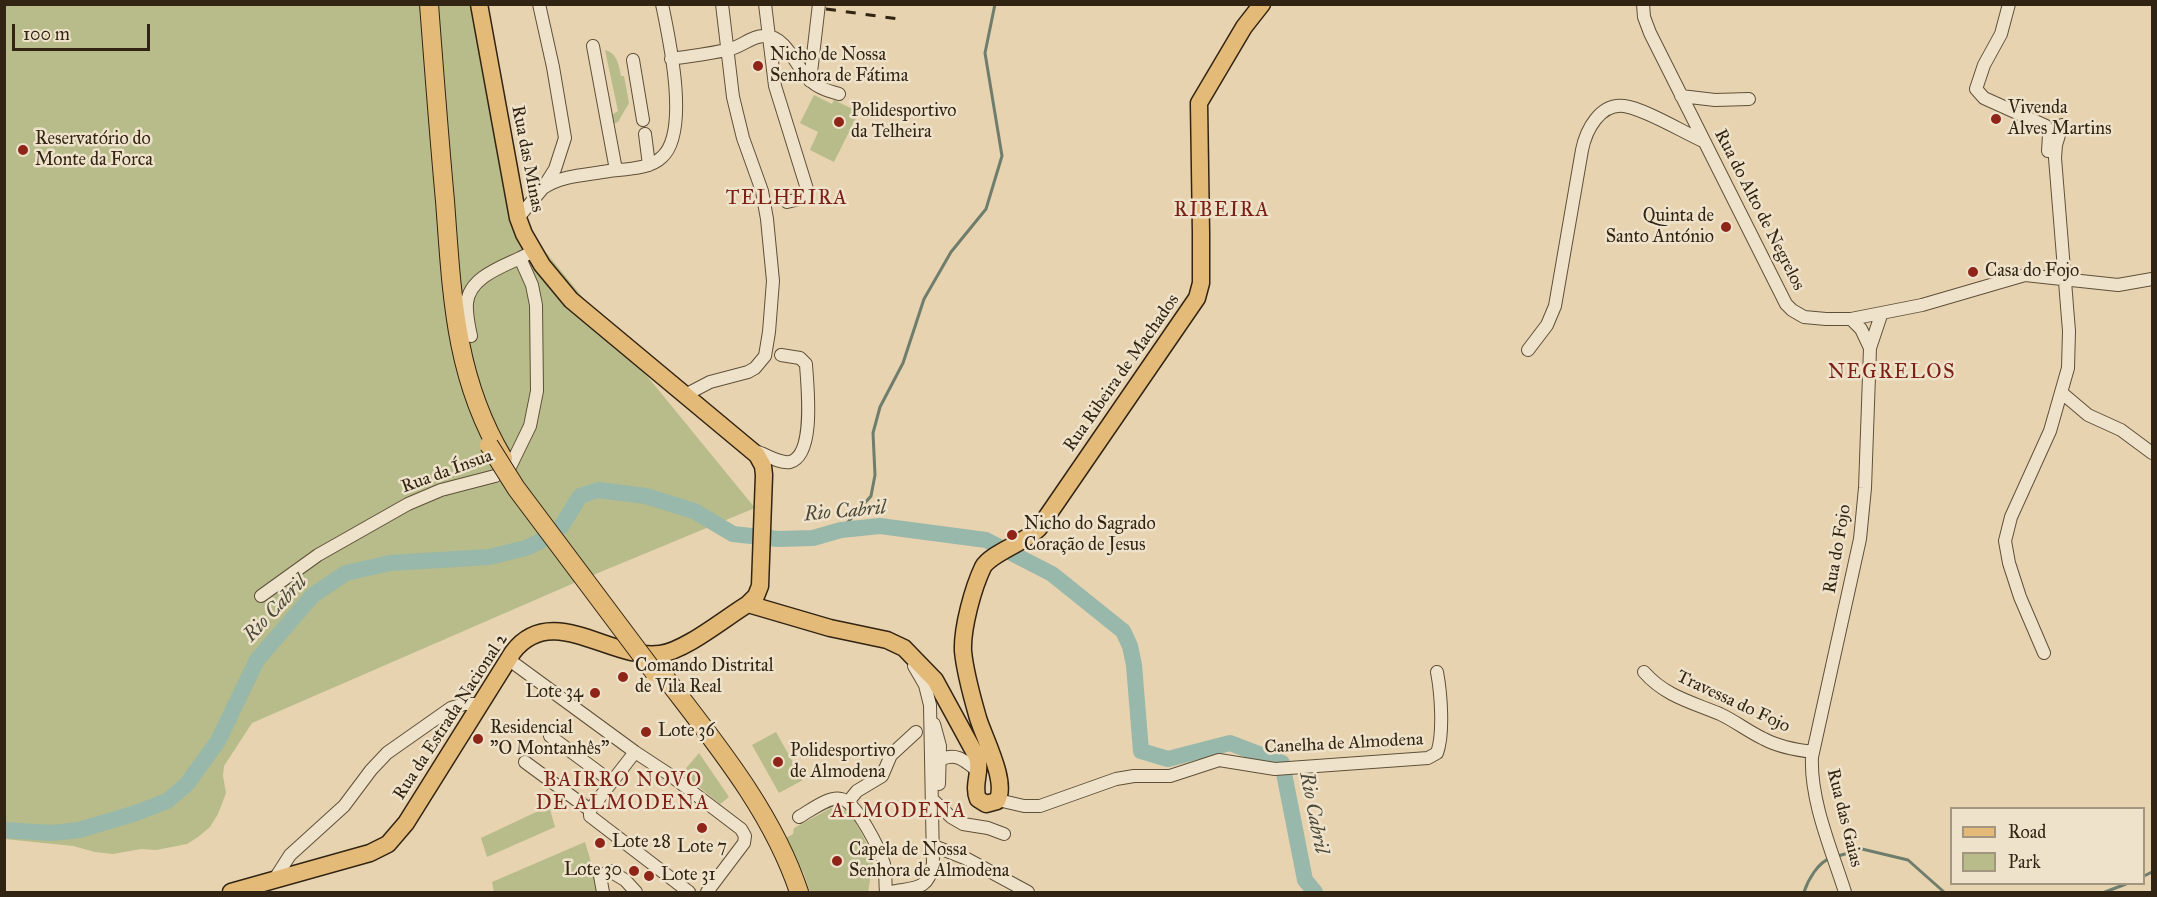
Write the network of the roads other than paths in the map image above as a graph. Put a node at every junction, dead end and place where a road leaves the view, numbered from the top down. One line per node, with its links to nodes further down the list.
1 (422, 4): 44 (highway)
2 (429, 4): 26 (highway)
3 (438, 4): 26 (highway)
4 (479, 4): 32 (main road, Rua das Minas)
5 (539, 4): 29 (street)
6 (662, 4): 16 (street)
7 (722, 4): 15 (street)
8 (765, 4): 13 (street)
9 (819, 4): 18 (street)
10 (1262, 4): 65 (main road, Rua Ribeira de Machados)
11 (1643, 4): 20 (street, Rua do Alto de Negrelos)
12 (2009, 4): 31 (street)
13 (768, 36): 15 (street); 18 (street); 30 (street)
14 (593, 46): 28 (street)
15 (727, 50): 16 (street); 43 (street)
16 (670, 59): 27 (street)
17 (633, 60): 22 (street)
18 (810, 81): 19 (street)
19 (839, 94)
20 (1681, 96): 21 (street); 25 (street, Rua do Alto de Negrelos)
21 (1749, 99)
22 (643, 120)
23 (2061, 125): 31 (street)
24 (645, 134): 27 (street)
25 (1703, 141): 37 (street, Rua do Alto de Negrelos); 40 (street)
26 (440, 144): 44 (highway)
27 (649, 165): 28 (street)
28 (616, 170): 29 (street)
29 (543, 188): 32 (street)
30 (787, 202)
31 (2059, 208): 35 (street)
32 (518, 218): 33 (main road, Rua das Minas)
33 (527, 255): 38 (street); 43 (main road, Rua das Minas); 47 (street, Rua da Ínsua)
34 (2152, 279): 35 (street, Rua do Alto de Negrelos)
35 (2066, 280): 36 (street, Rua do Alto de Negrelos); 42 (street)
36 (1881, 315): 37 (street, Rua do Alto de Negrelos); 39 (street, Rua do Fojo)
37 (1851, 319): 39 (street)
38 (471, 336)
39 (1870, 348): 60 (street, Rua do Fojo)
40 (1528, 350)
41 (781, 355): 45 (street)
42 (2062, 393): 46 (street); 50 (street)
43 (687, 394): 45 (main road, Rua das Minas)
44 (491, 444): 52 (highway); 52 (highway, bridge)
45 (754, 451): 48 (main road)
46 (2152, 453)
47 (261, 596)
48 (748, 604): 49 (main road); 51 (main road, Rua da Estrada Nacional 2)
49 (895, 643): 56 (street); 63 (main road)
50 (2044, 653)
51 (508, 659): 55 (main road, Rua da Estrada Nacional 2); 59 (street)
52 (656, 670): 78 (highway); 79 (highway)
53 (1437, 672): 65 (street, Canelha de Almodena)
54 (1644, 672): 60 (street, Travessa do Fojo)
55 (479, 704): 72 (street); 72 (main road, Rua da Estrada Nacional 2)
56 (931, 714): 61 (street); 67 (street)
57 (916, 732): 66 (street)
58 (550, 736): 64 (street)
59 (635, 752): 64 (street); 77 (street)
60 (1813, 752): 82 (street, Rua das Gaias)
61 (940, 760): 63 (street); 67 (street)
62 (525, 762): 68 (street)
63 (979, 772): 65 (main road)
64 (612, 782): 68 (street)
65 (998, 800)
66 (848, 802): 69 (street); 80 (street)
67 (935, 802): 70 (street); 71 (street)
68 (590, 810): 76 (street)
69 (799, 817)
70 (1004, 834)
71 (934, 846): 80 (street); 81 (street)
72 (274, 880): 73 (main road, Rua da Estrada Nacional 2)
73 (231, 892)
74 (603, 892): 75 (street)
75 (636, 892)
76 (689, 892)
77 (707, 892)
78 (791, 892)
79 (799, 892)
80 (888, 892)
81 (1028, 892)
82 (1845, 892)

